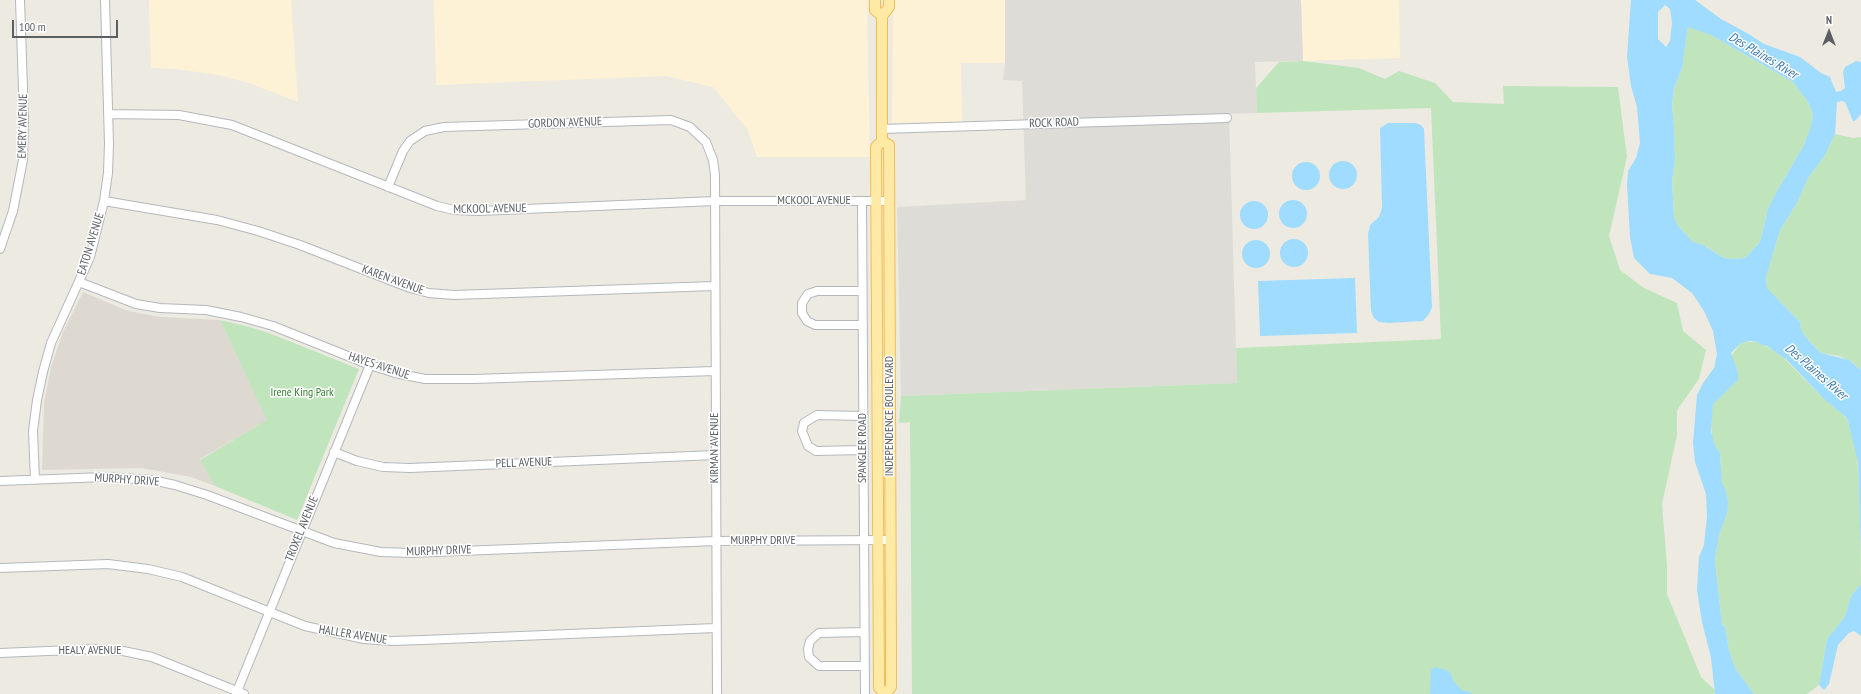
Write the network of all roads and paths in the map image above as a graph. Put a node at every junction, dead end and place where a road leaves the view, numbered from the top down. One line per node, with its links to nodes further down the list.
1 (20, 0): 16 (street, EMERY AVENUE)
2 (105, 0): 6 (street, EATON AVENUE)
3 (875, 0): 5 (main road, INDEPENDENCE BOULEVARD)
4 (889, 0): 5 (main road, INDEPENDENCE BOULEVARD)
5 (882, 16): 8 (main road, INDEPENDENCE BOULEVARD)
6 (108, 114): 10 (street, MCKOOL AVENUE); 11 (street, EATON AVENUE)
7 (1227, 118): 8 (street, ROCK ROAD)
8 (882, 129): 9 (main road, INDEPENDENCE BOULEVARD)
9 (882, 141): 14 (main road, INDEPENDENCE BOULEVARD); 15 (main road, INDEPENDENCE BOULEVARD)
10 (388, 187): 12 (street, MCKOOL AVENUE); 12 (street, GORDON AVENUE)
11 (104, 201): 17 (street, EATON AVENUE); 18 (street, KAREN AVENUE)
12 (715, 201): 13 (street, MCKOOL AVENUE); 18 (street, KIRMAN AVENUE)
13 (862, 201): 14 (street, MCKOOL AVENUE); 19 (street, SPANGLER ROAD)
14 (876, 201): 15 (street, MCKOOL AVENUE); 31 (main road, INDEPENDENCE BOULEVARD)
15 (889, 201): 32 (main road, INDEPENDENCE BOULEVARD)
16 (0, 249)
17 (79, 282): 21 (street, HAYES AVENUE); 27 (street, EATON AVENUE)
18 (715, 286): 22 (street, KIRMAN AVENUE)
19 (862, 291): 20 (street, SPANGLER ROAD); 20 (street)
20 (863, 325): 23 (street, SPANGLER ROAD)
21 (370, 365): 22 (street, HAYES AVENUE); 25 (street, TROXEL AVENUE)
22 (715, 371): 26 (street, KIRMAN AVENUE)
23 (863, 416): 24 (street, SPANGLER ROAD); 24 (street)
24 (863, 450): 30 (street, SPANGLER ROAD)
25 (334, 452): 26 (street, PELL AVENUE); 29 (street, TROXEL AVENUE)
26 (716, 455): 33 (street, KIRMAN AVENUE)
27 (35, 480): 28 (street, MURPHY DRIVE); 29 (street, MURPHY DRIVE)
28 (0, 481)
29 (301, 532): 33 (street, MURPHY DRIVE); 35 (street, TROXEL AVENUE)
30 (863, 540): 31 (street, MURPHY DRIVE); 33 (street, MURPHY DRIVE); 37 (street, SPANGLER ROAD)
31 (878, 540): 32 (street, MURPHY DRIVE); 43 (main road, INDEPENDENCE BOULEVARD)
32 (891, 540): 43 (main road, INDEPENDENCE BOULEVARD)
33 (716, 541): 36 (street, KIRMAN AVENUE)
34 (0, 568): 35 (street, HALLER AVENUE)
35 (269, 612): 36 (street, HALLER AVENUE); 40 (street, TROXEL AVENUE)
36 (716, 628): 41 (street, KIRMAN AVENUE)
37 (864, 632): 39 (street, SPANGLER ROAD); 39 (street)
38 (0, 653): 40 (street, HEALY AVENUE)
39 (864, 666): 42 (street, SPANGLER ROAD)
40 (239, 693)
41 (717, 694)
42 (865, 694)
43 (886, 694)

